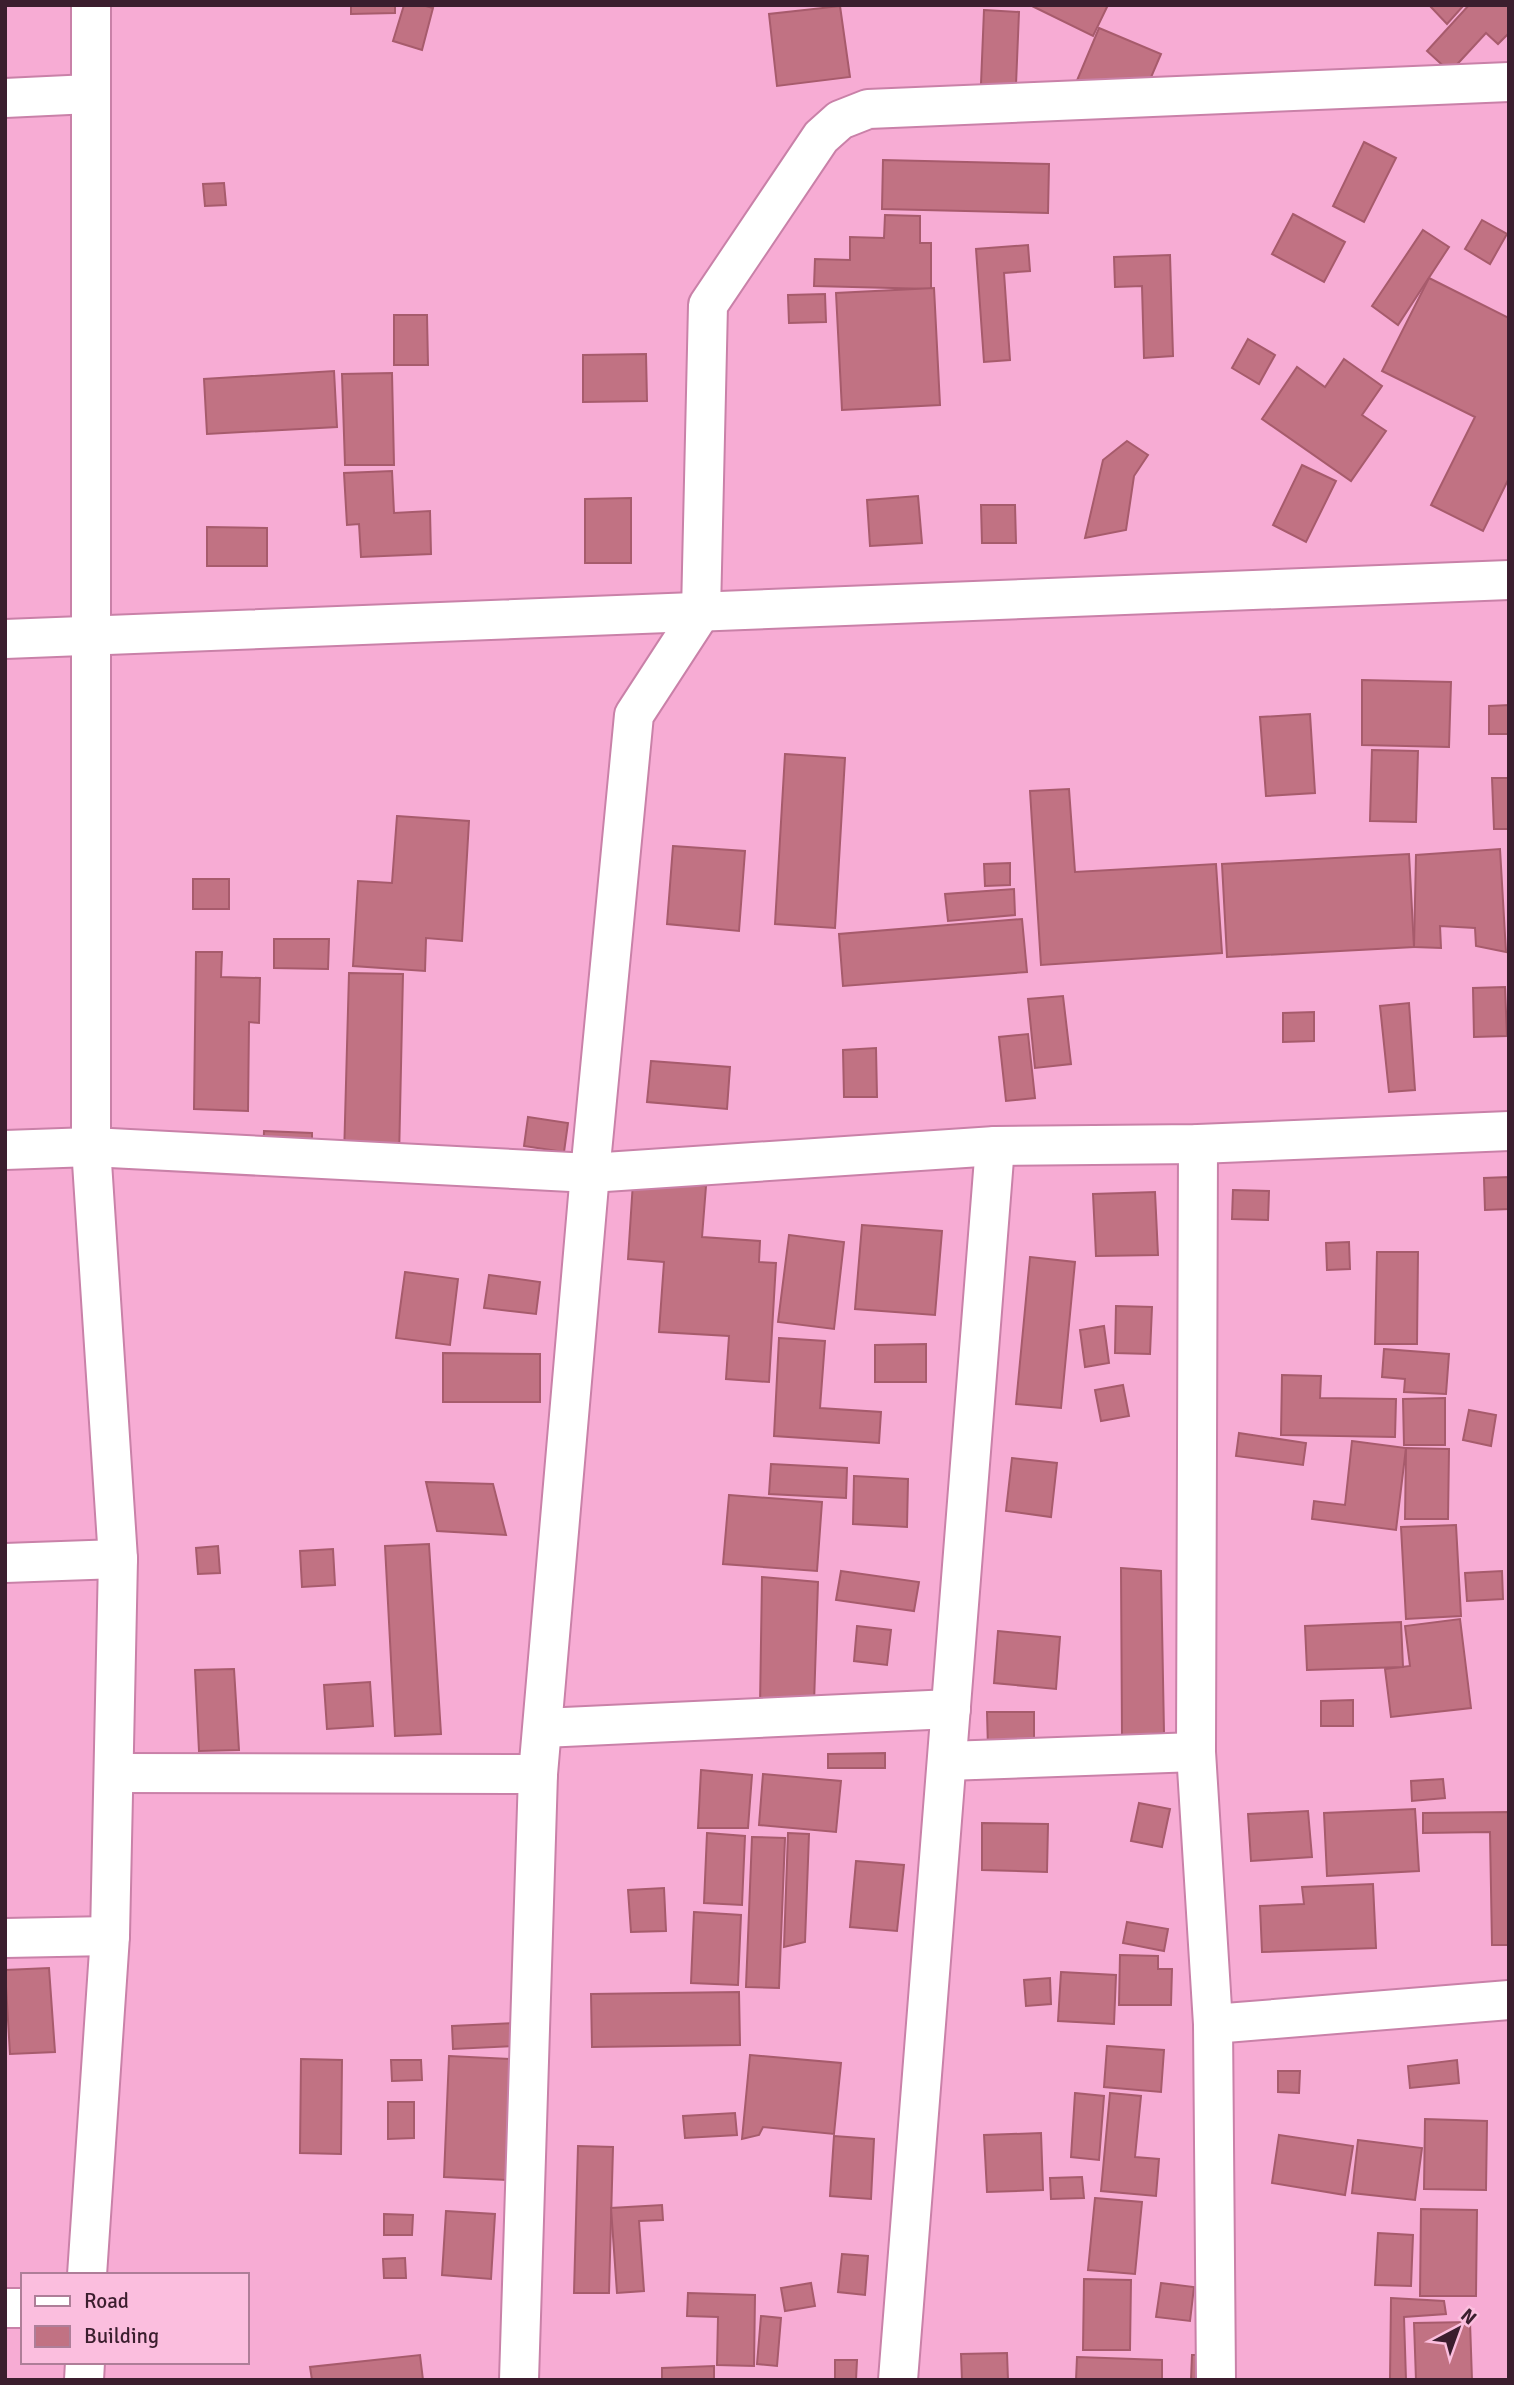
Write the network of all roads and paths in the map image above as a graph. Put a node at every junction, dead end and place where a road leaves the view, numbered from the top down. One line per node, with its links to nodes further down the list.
1 (91, 5): 3 (street)
2 (1509, 82): 6 (street)
3 (90, 94): 4 (street); 7 (street)
4 (5, 98)
5 (1509, 580): 6 (street)
6 (701, 612): 7 (street); 14 (street)
7 (90, 635): 8 (street); 12 (street)
8 (5, 639)
9 (1509, 1131): 10 (street)
10 (1198, 1144): 11 (street); 19 (street)
11 (995, 1146): 14 (street); 17 (street)
12 (91, 1147): 13 (street); 14 (street); 15 (street)
13 (5, 1150)
14 (590, 1173): 18 (street)
15 (118, 1559): 16 (street); 21 (street)
16 (5, 1563)
17 (951, 1709): 18 (street); 20 (street)
18 (543, 1728): 22 (street)
19 (1196, 1752): 20 (street); 26 (street)
20 (947, 1761): 29 (street)
21 (114, 1773): 22 (street); 23 (street)
22 (538, 1774): 28 (street)
23 (110, 1936): 24 (street); 27 (street)
24 (5, 1938)
25 (1509, 2000): 26 (street)
26 (1213, 2024): 30 (street)
27 (87, 2273)
28 (519, 2380)
29 (898, 2380)
30 (1216, 2380)

